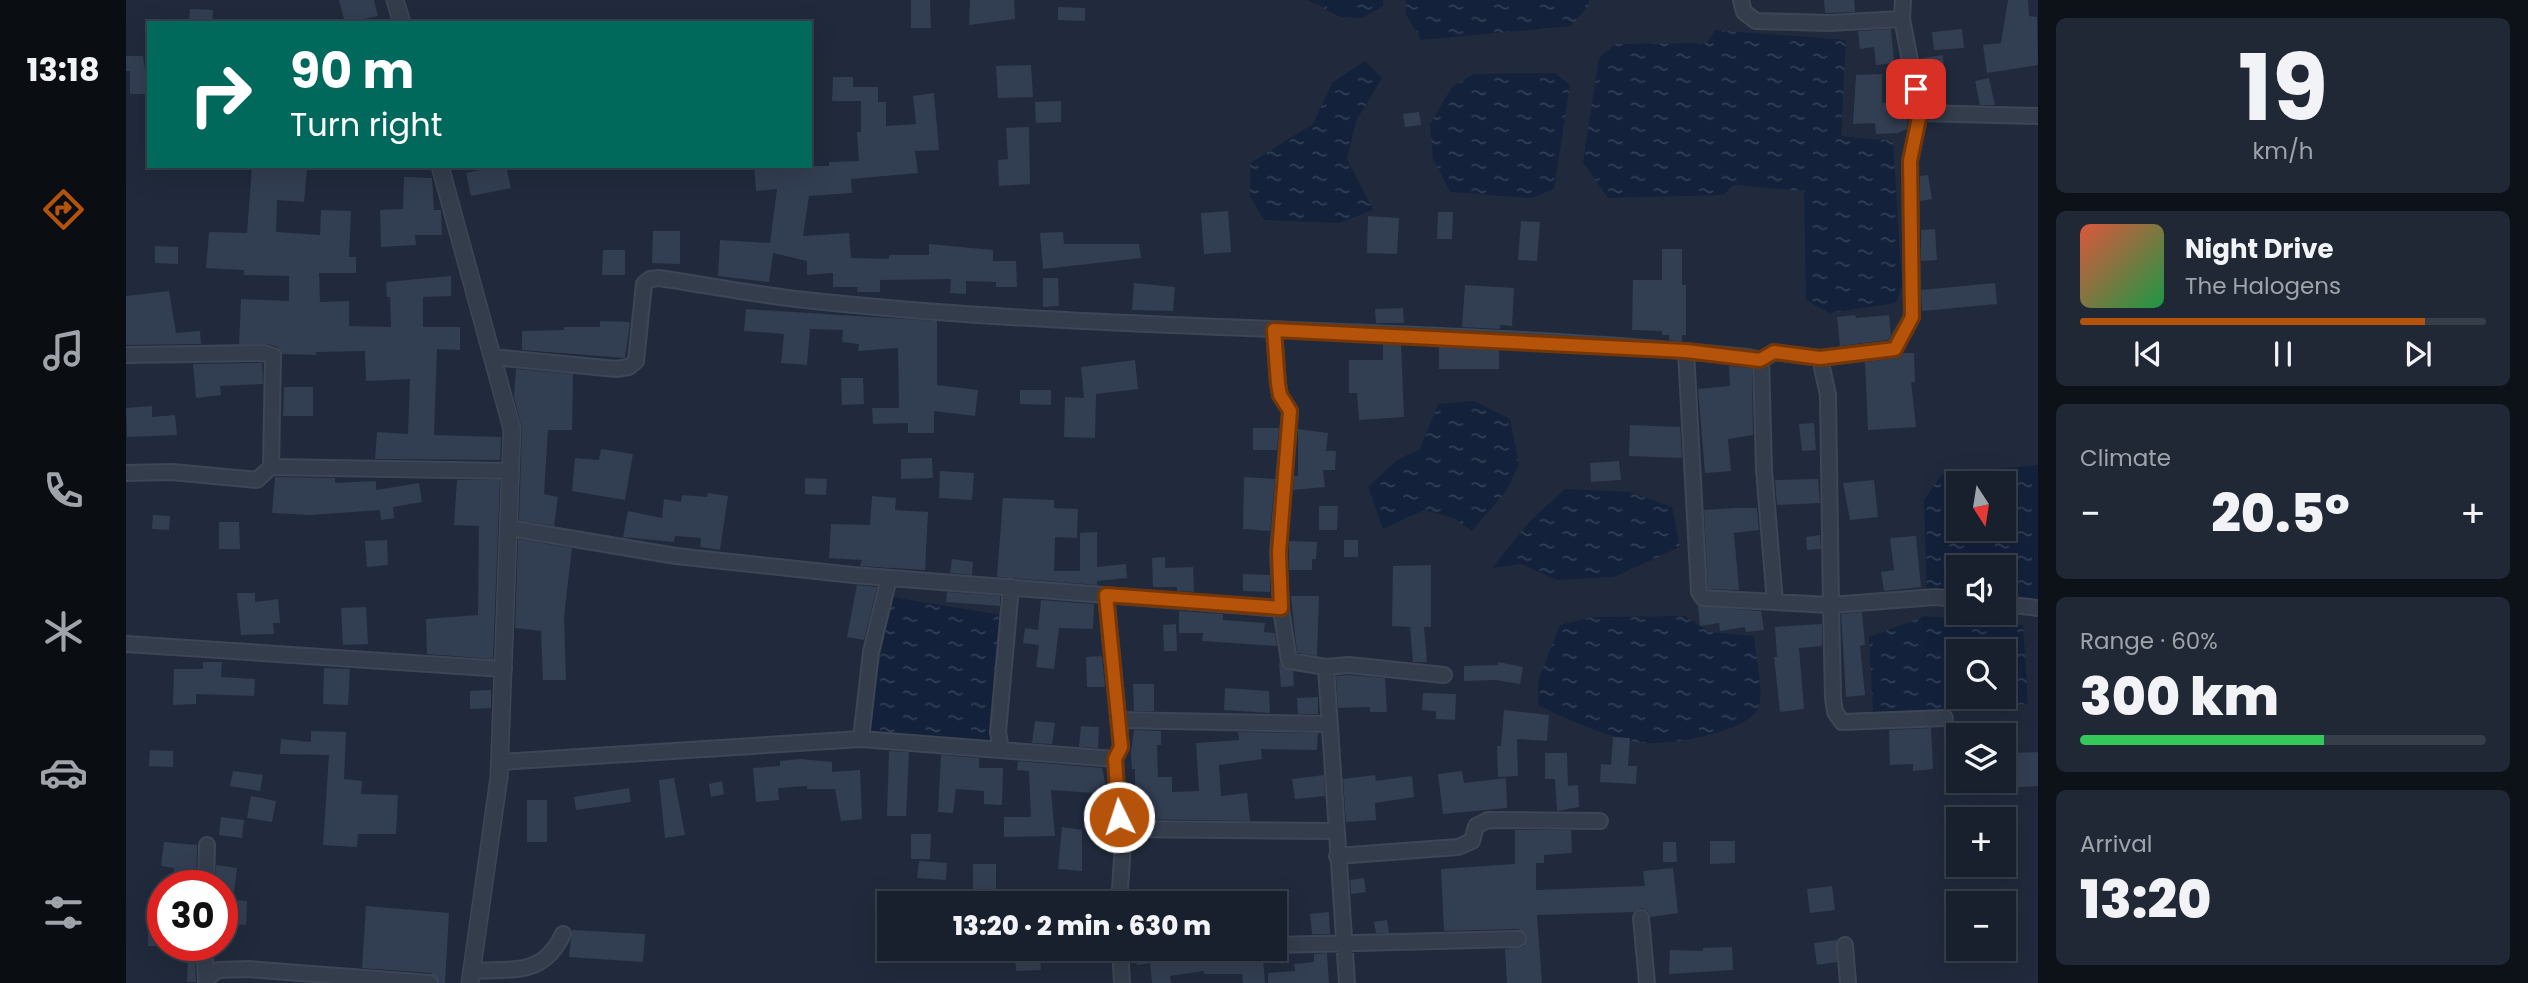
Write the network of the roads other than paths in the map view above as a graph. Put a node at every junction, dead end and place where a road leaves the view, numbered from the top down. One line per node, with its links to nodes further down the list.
1 (395, 0): 5 (street)
2 (1741, 0): 4 (street)
3 (1903, 0): 4 (street)
4 (1902, 19): 6 (street)
5 (400, 21)
6 (1920, 113): 7 (street); 13 (street)
7 (2038, 116)
8 (441, 168): 12 (street)
9 (1274, 330): 10 (street); 12 (street); 26 (street)
10 (1686, 351): 14 (street); 23 (street)
11 (126, 355): 15 (street)
12 (492, 357): 16 (street)
13 (1820, 358): 14 (street); 24 (street)
14 (1760, 360): 23 (street)
15 (271, 467): 16 (street); 17 (street)
16 (510, 471): 18 (street)
17 (126, 473)
18 (509, 528): 19 (street); 30 (street)
19 (889, 579): 20 (street); 35 (street)
20 (1011, 587): 21 (street); 36 (street)
21 (1106, 595): 26 (street); 33 (street)
22 (1946, 598): 24 (street)
23 (1775, 602): 24 (street)
24 (1831, 605): 32 (street)
25 (2016, 605): 27 (street)
26 (1281, 608): 29 (street)
27 (2038, 608)
28 (126, 644): 30 (street)
29 (1325, 667): 31 (street); 34 (street)
30 (504, 669): 38 (street)
31 (1444, 676)
32 (1945, 718)
33 (1118, 720): 34 (street); 37 (street)
34 (1329, 724): 41 (street)
35 (861, 739): 36 (street); 38 (street)
36 (1001, 750): 37 (street)
37 (1115, 759): 40 (street)
38 (500, 762): 54 (street)
39 (1600, 821): 43 (street)
40 (1124, 829): 41 (street); 45 (street)
41 (1335, 831): 43 (street)
42 (207, 845): 44 (street)
43 (1337, 856): 50 (street)
44 (206, 870)
45 (1120, 891)
46 (1641, 918): 59 (street)
47 (563, 934): 54 (street)
48 (1518, 939): 50 (street)
49 (1287, 945): 50 (street)
50 (1344, 945): 58 (street)
51 (1844, 945): 60 (street)
52 (205, 961): 55 (street)
53 (1121, 961): 57 (street)
54 (470, 977)
55 (206, 981): 56 (street)
56 (430, 983)
57 (1122, 983)
58 (1347, 983)
59 (1647, 983)
60 (1848, 983)

